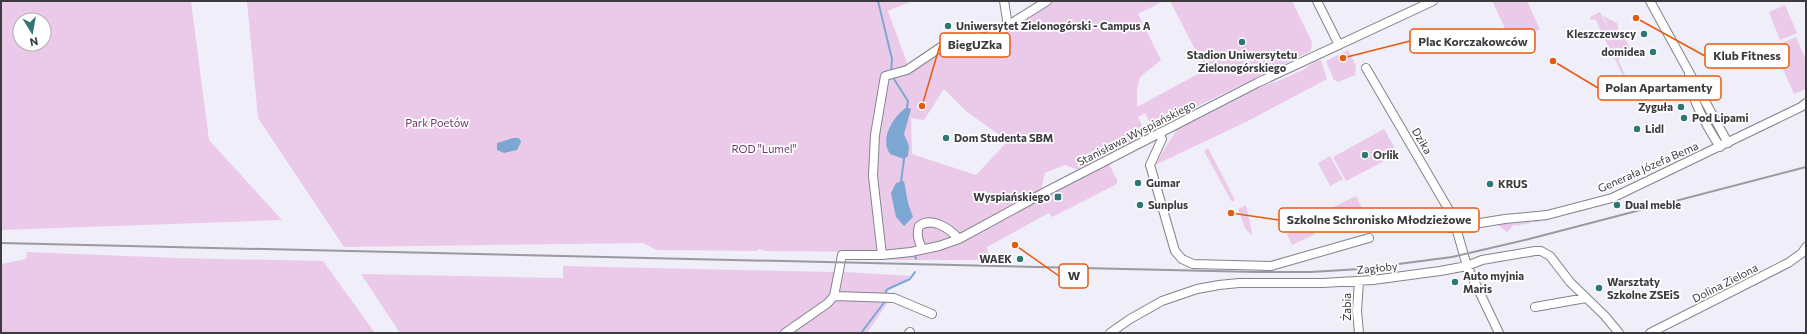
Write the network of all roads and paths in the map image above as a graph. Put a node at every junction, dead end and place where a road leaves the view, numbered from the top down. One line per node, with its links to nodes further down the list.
1 (1004, 1): 6 (street)
2 (1047, 1): 6 (street)
3 (1317, 1): 7 (street)
4 (1432, 1): 7 (street, Stanisława Wyspiańskiego)
5 (1650, 1): 9 (street)
6 (1008, 26): 19 (street)
7 (1339, 45): 11 (street, Stanisława Wyspiańskiego)
8 (1366, 68): 14 (street, Dzika)
9 (1689, 74): 12 (street); 13 (street)
10 (1804, 106): 12 (street, Generała Józefa Bema)
11 (1159, 133): 15 (street); 16 (street, Stanisława Wyspiańskiego)
12 (1728, 143): 13 (street, Generała Józefa Bema)
13 (1720, 146): 14 (street, Generała Józefa Bema)
14 (1453, 227): 20 (street, Dzika)
15 (1369, 238)
16 (959, 239): 18 (street, Stanisława Wyspiańskiego); 18 (street)
17 (1806, 247): 31 (street, Dolina Zielona)
18 (922, 249): 19 (street, Stanisława Wyspiańskiego)
19 (882, 255): 22 (street, Stanisława Wyspiańskiego)
20 (1467, 266): 21 (street, Zagłoby); 23 (street, Zagłoby); 29 (street, Dzika)
21 (1359, 281): 27 (street, Zagłoby); 28 (street, Żabia)
22 (834, 296): 25 (street); 26 (street)
23 (1586, 298): 24 (street); 30 (street, Zagłoby)
24 (1534, 307)
25 (932, 314)
26 (785, 333)
27 (1110, 333)
28 (1359, 333)
29 (1499, 333)
30 (1619, 333)
31 (1650, 333)

